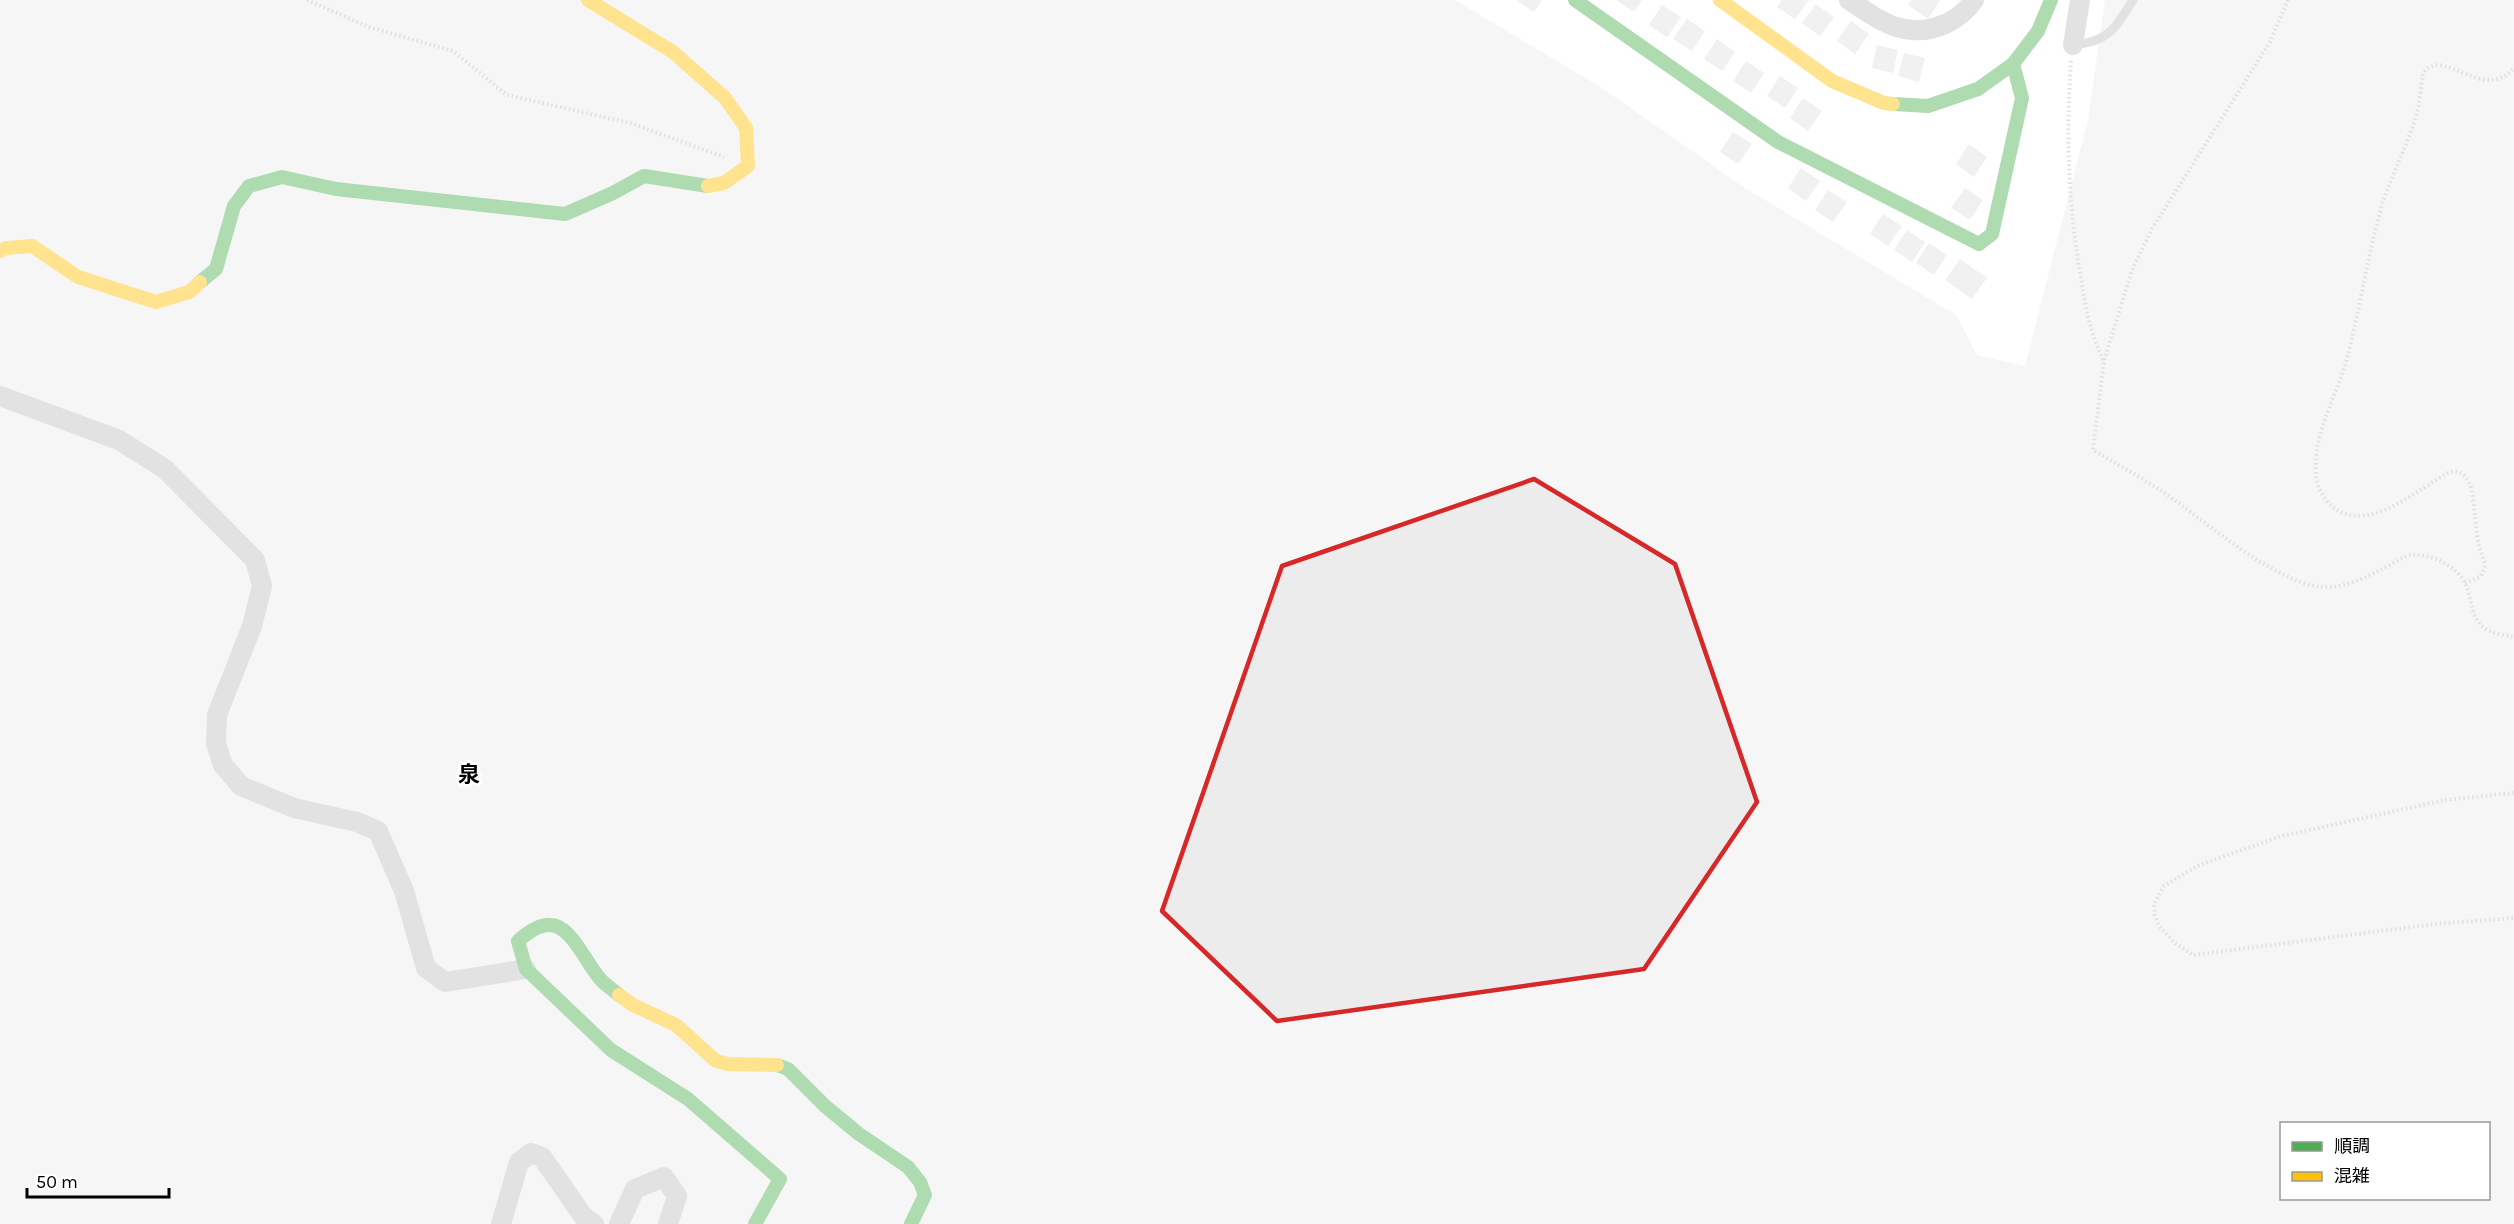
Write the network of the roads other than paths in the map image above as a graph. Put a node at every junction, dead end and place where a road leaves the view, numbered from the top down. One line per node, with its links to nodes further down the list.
1 (588, 0): 11 (street)
2 (1575, 0): 10 (street)
3 (1720, 0): 10 (street)
4 (1849, 0): 5 (street)
5 (1974, 0)
6 (2051, 0): 10 (street)
7 (2080, 0): 9 (street)
8 (2133, 0): 9 (lane)
9 (2073, 45)
10 (2013, 63)
11 (0, 252)
12 (0, 396): 13 (street)
13 (526, 969): 18 (street); 19 (street)
14 (501, 1224): 15 (street)
15 (594, 1224)
16 (619, 1224): 17 (street)
17 (668, 1224)
18 (755, 1224)
19 (911, 1224)

